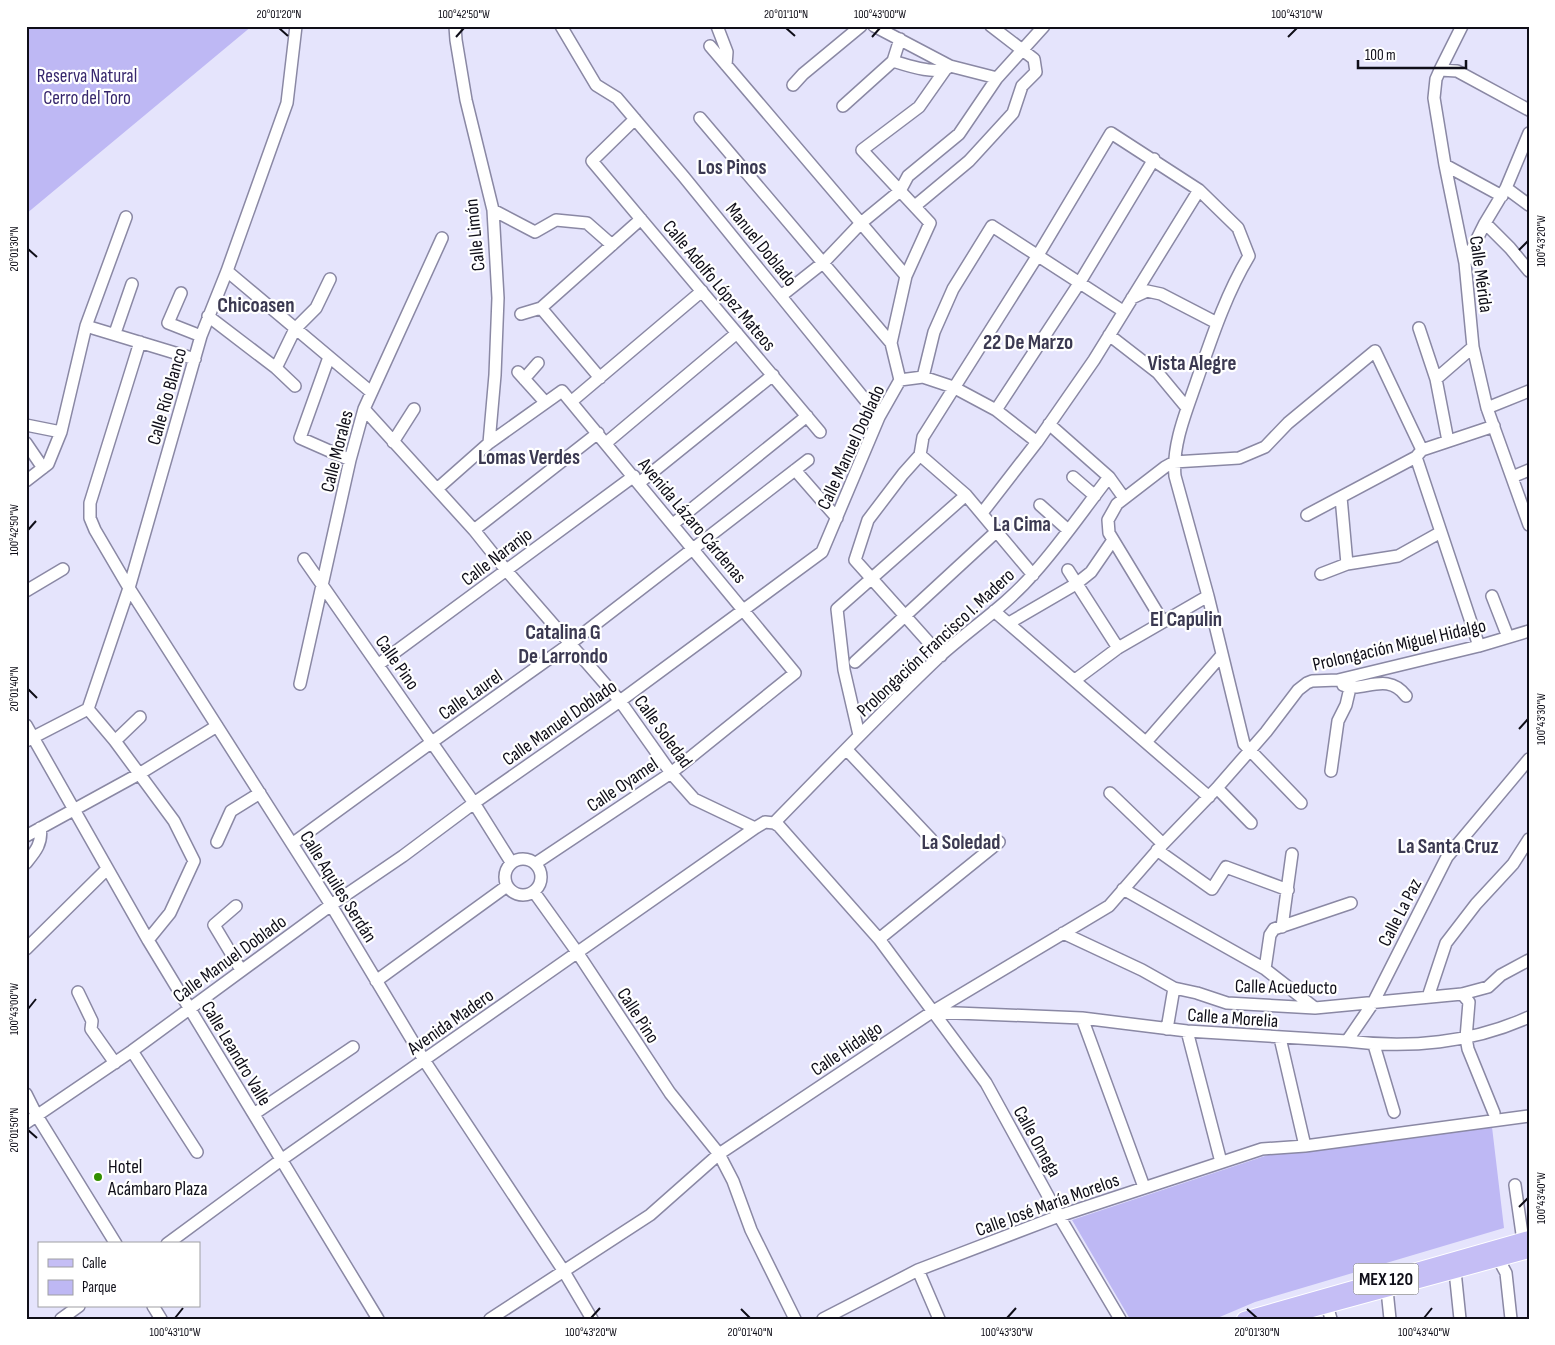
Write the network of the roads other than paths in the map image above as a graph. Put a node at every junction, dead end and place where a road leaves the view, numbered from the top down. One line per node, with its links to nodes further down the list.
1 (296, 26): 42 (street, Calle Río Blanco)
2 (455, 26): 31 (street, Calle Limón)
3 (561, 26): 22 (street, Manuel Doblado)
4 (717, 26): 14 (street)
5 (861, 26): 18 (street)
6 (875, 26): 10 (street)
7 (990, 26): 12 (street)
8 (1044, 26): 12 (street)
9 (1462, 26): 16 (street, Calle Mérida)
10 (900, 39): 13 (street); 15 (street)
11 (710, 46): 14 (street)
12 (1022, 51): 17 (street); 30 (street)
13 (893, 61): 15 (street); 19 (street)
14 (726, 65): 34 (street)
15 (947, 68): 17 (street); 27 (street)
16 (1440, 70): 20 (street); 25 (street, Calle Mérida)
17 (997, 78): 27 (street)
18 (794, 85)
19 (843, 106)
20 (1529, 110)
21 (700, 118): 39 (street)
22 (635, 119): 33 (street, Calle Adolfo López Mateos); 49 (street, Manuel Doblado)
23 (1529, 134): 28 (street)
24 (1154, 159): 26 (street); 38 (street); 45 (street)
25 (1445, 165): 28 (street); 40 (street, Calle Mérida)
26 (1199, 190): 50 (street); 55 (street)
27 (900, 191): 30 (street); 34 (street)
28 (1504, 192): 29 (street); 35 (street)
29 (1529, 204)
30 (916, 206): 43 (street, Calle Manuel Doblado)
31 (493, 210): 37 (street); 98 (street, Calle Limón)
32 (126, 217): 56 (street)
33 (641, 219): 37 (street); 47 (street, Calle Adolfo López Mateos)
34 (861, 223): 39 (street); 43 (street)
35 (1485, 223): 40 (street); 41 (street)
36 (442, 238): 78 (street, Calle Morales)
37 (612, 245): 51 (street)
38 (1038, 255): 45 (street); 72 (street); 76 (street)
39 (824, 262): 49 (street); 64 (street)
40 (1465, 263): 65 (street, Calle Mérida)
41 (1529, 271)
42 (227, 272): 54 (street, Calle Río Blanco); 58 (street)
43 (906, 276): 64 (street, Calle Manuel Doblado)
44 (330, 279): 58 (street)
45 (1080, 282): 52 (street); 85 (street)
46 (132, 284): 59 (street)
47 (702, 291): 60 (street, Calle Adolfo López Mateos); 71 (street)
48 (181, 293): 62 (street)
49 (781, 296): 87 (street, Manuel Doblado)
50 (1132, 298): 52 (street); 55 (street)
51 (542, 308): 53 (street); 71 (street)
52 (1123, 311): 61 (street)
53 (521, 314)
54 (208, 316): 62 (street, Calle Río Blanco); 69 (street)
55 (1217, 322): 81 (street)
56 (86, 326): 59 (street); 91 (street)
57 (1419, 328): 73 (street)
58 (295, 329): 66 (street); 69 (street)
59 (115, 333): 63 (street)
60 (737, 333): 70 (street, Calle Adolfo López Mateos); 99 (street)
61 (1109, 335): 81 (street); 88 (street)
62 (201, 336): 67 (street, Calle Río Blanco)
63 (140, 342): 67 (street); 141 (street, Calle Aquiles Serdán)
64 (892, 344): 74 (street, Calle Manuel Doblado)
65 (1473, 347): 73 (street); 82 (street, Calle Mérida)
66 (329, 357): 78 (street); 102 (street)
67 (196, 359): 141 (street, Calle Río Blanco)
68 (538, 363): 79 (street)
69 (276, 368): 75 (street)
70 (773, 375): 86 (street, Calle Adolfo López Mateos); 111 (street, Calle Naranjo)
71 (600, 378): 80 (street)
72 (921, 378): 74 (street); 76 (street)
73 (1436, 378): 94 (street)
74 (902, 380): 87 (street, Calle Manuel Doblado)
75 (295, 386)
76 (954, 387): 85 (street); 101 (street)
77 (1529, 391): 82 (street)
78 (371, 392): 83 (street, Calle Morales)
79 (545, 402): 80 (street, Avenida Lázaro Cárdenas); 98 (street)
80 (572, 402): 93 (street, Avenida Lázaro Cárdenas)
81 (1187, 408): 104 (street)
82 (1487, 408): 90 (street, Calle Mérida)
83 (364, 409): 95 (street, Calle Soledad); 102 (street, Calle Morales)
84 (414, 409): 95 (street)
85 (996, 410): 96 (street)
86 (807, 416): 92 (street, Calle Adolfo López Mateos); 123 (street)
87 (879, 417): 122 (street, Calle Manuel Doblado)
88 (1049, 424): 96 (street); 110 (street)
89 (26, 425): 91 (street)
90 (1494, 426): 94 (street); 109 (street, Calle Mérida)
91 (61, 432): 105 (street)
92 (820, 432)
93 (598, 433): 99 (street, Avenida Lázaro Cárdenas); 125 (street)
94 (1448, 441): 100 (street)
95 (393, 442): 113 (street, Calle Soledad)
96 (1037, 442): 120 (street)
97 (26, 443): 105 (street)
98 (489, 443): 113 (street)
99 (606, 443): 111 (street, Avenida Lázaro Cárdenas)
100 (1419, 453): 104 (street); 116 (street); 128 (street)
101 (920, 455): 114 (street); 138 (street)
102 (350, 460): 139 (street, Calle Morales)
103 (808, 460): 106 (street, Calle Laurel)
104 (1169, 464): 117 (street); 143 (street)
105 (43, 468): 112 (street)
106 (795, 470): 122 (street); 130 (street, Calle Laurel)
107 (1529, 470): 109 (street)
108 (1073, 477): 115 (street)
109 (1512, 477): 119 (street, Calle Mérida)
110 (1109, 478): 115 (street, Prolongación Francisco I. Madero); 117 (street)
111 (636, 479): 123 (street, Avenida Lázaro Cárdenas); 134 (street, Calle Naranjo)
112 (26, 481)
113 (437, 489): 125 (street, Calle Soledad)
114 (966, 495): 120 (street); 138 (street)
115 (1095, 496): 126 (street, Prolongación Francisco I. Madero)
116 (1341, 497): 121 (street); 132 (street)
117 (1124, 498): 129 (street)
118 (1040, 505): 126 (street)
119 (1526, 508): 124 (street, Calle Mérida)
120 (982, 513): 127 (street)
121 (1307, 514)
122 (837, 518): 145 (street, Calle Manuel Doblado)
123 (673, 524): 130 (street, Avenida Lázaro Cárdenas)
124 (1529, 525)
125 (474, 530): 134 (street, Calle Soledad)
126 (1068, 530): 137 (street, Prolongación Francisco I. Madero)
127 (997, 531): 137 (street); 147 (street)
128 (1441, 532): 132 (street); 153 (street)
129 (1113, 540): 140 (street); 148 (street)
130 (693, 549): 145 (street, Avenida Lázaro Cárdenas); 152 (street, Calle Laurel)
131 (304, 559): 139 (street, Calle Pino)
132 (1347, 564): 136 (street)
133 (63, 569): 142 (street)
134 (506, 570): 152 (street, Calle Soledad); 158 (street, Calle Naranjo)
135 (1068, 570): 140 (street)
136 (1321, 574)
137 (1033, 575): 146 (street, Prolongación Francisco I. Madero)
138 (873, 578): 147 (street); 170 (street)
139 (323, 584): 158 (street, Calle Pino); 162 (street, Calle Morales)
140 (1076, 584): 149 (street); 154 (street)
141 (129, 588): 166 (street, Calle Río Blanco); 169 (street, Calle Aquiles Serdán)
142 (26, 591)
143 (1208, 596): 148 (street); 156 (street)
144 (1492, 596): 151 (street)
145 (744, 610): 159 (street, Avenida Lázaro Cárdenas); 165 (street, Calle Manuel Doblado)
146 (994, 611): 149 (street); 155 (street, Prolongación Francisco I. Madero)
147 (906, 616): 155 (street); 157 (street)
148 (1164, 622): 154 (street)
149 (1009, 624): 160 (street)
150 (1529, 631): 151 (street, Prolongación Miguel Hidalgo)
151 (1508, 637): 153 (street, Prolongación Miguel Hidalgo)
152 (571, 644): 165 (street, Calle Soledad); 174 (street, Calle Laurel)
153 (1479, 646): 161 (street, Prolongación Miguel Hidalgo)
154 (1118, 648): 160 (street)
155 (941, 656): 170 (street, Prolongación Francisco I. Madero)
156 (1221, 656): 173 (street); 176 (street)
157 (854, 662)
158 (378, 664): 174 (street, Calle Pino)
159 (795, 673): 179 (street, Calle Oyamel)
160 (1075, 680): 173 (street)
161 (1338, 680): 163 (street); 176 (street, Prolongación Miguel Hidalgo)
162 (300, 684)
163 (1350, 688): 164 (street); 178 (street)
164 (1406, 696)
165 (620, 701): 179 (street, Calle Soledad); 184 (street, Calle Manuel Doblado)
166 (88, 709): 171 (street); 172 (street)
167 (140, 717): 172 (street)
168 (26, 725): 171 (street, Calle Leandro Valle)
169 (217, 726): 180 (street); 182 (street, Calle Aquiles Serdán)
170 (859, 735): 175 (street, Prolongación Francisco I. Madero)
171 (30, 739): 186 (street, Calle Leandro Valle)
172 (116, 741): 180 (street)
173 (1147, 741): 181 (street)
174 (432, 742): 184 (street, Calle Pino); 196 (street, Calle Laurel)
175 (847, 750): 188 (street, Prolongación Francisco I. Madero); 192 (street)
176 (1250, 750): 181 (street, Prolongación Miguel Hidalgo); 185 (street)
177 (1529, 760): 224 (street, Calle La Paz)
178 (1331, 771)
179 (671, 773): 190 (street, Calle Soledad); 201 (street, Calle Oyamel)
180 (139, 774): 186 (street); 213 (street)
181 (1213, 792): 187 (street); 197 (street, Calle Hidalgo)
182 (260, 793): 194 (street); 196 (street, Calle Aquiles Serdán)
183 (1110, 793): 197 (street)
184 (474, 803): 199 (street, Calle Pino); 209 (street, Calle Manuel Doblado)
185 (1301, 803)
186 (73, 810): 189 (street); 202 (street, Calle Leandro Valle)
187 (1251, 822)
188 (774, 823): 190 (street); 212 (street)
189 (40, 828): 191 (street); 200 (street)
190 (755, 828): 215 (street, Avenida Madero)
191 (26, 836)
192 (931, 839)
193 (1529, 839): 223 (street)
194 (216, 842)
195 (999, 842): 212 (street)
196 (292, 844): 209 (street, Calle Aquiles Serdán)
197 (1160, 847): 204 (street, Calle Hidalgo); 205 (street)
198 (1292, 854): 205 (street)
199 (511, 862): 201 (street); 203 (street)
200 (26, 863)
201 (536, 864): 206 (street)
202 (108, 869): 213 (street, Calle Leandro Valle); 214 (street)
203 (507, 886): 206 (street); 219 (street)
204 (1123, 889): 211 (street, Calle Hidalgo); 217 (street)
205 (1288, 890): 210 (street)
206 (534, 892): 215 (street, Calle Pino)
207 (1351, 903): 210 (street)
208 (236, 906): 218 (street)
209 (331, 906): 218 (street, Calle Manuel Doblado); 219 (street, Calle Aquiles Serdán)
210 (1278, 928): 217 (street)
211 (1062, 933): 220 (street, Calle Acueducto); 227 (street, Calle Hidalgo)
212 (879, 939): 227 (street)
213 (148, 940): 225 (street, Calle Leandro Valle)
214 (26, 949)
215 (577, 952): 238 (street, Avenida Madero); 250 (street, Calle Pino)
216 (1529, 960): 222 (street, Calle Acueducto)
217 (1265, 969): 226 (street)
218 (241, 970): 225 (street, Calle Manuel Doblado)
219 (376, 981): 238 (street, Calle Aquiles Serdán)
220 (1174, 988): 226 (street, Calle Acueducto); 230 (street)
221 (78, 992): 239 (street)
222 (1462, 994): 223 (street, Calle Acueducto); 233 (street)
223 (1428, 997): 224 (street, Calle Acueducto)
224 (1373, 1003): 226 (street, Calle Acueducto); 234 (street, Calle La Paz)
225 (190, 1008): 237 (street, Calle Manuel Doblado); 244 (street, Calle Leandro Valle)
226 (1314, 1008)
227 (932, 1012): 229 (street, Calle a Morelia); 250 (street, Calle Hidalgo); 255 (street, Calle Omega)
228 (1529, 1017): 233 (street, Calle a Morelia)
229 (1082, 1018): 230 (street, Calle a Morelia); 254 (street)
230 (1167, 1029): 231 (street, Calle a Morelia)
231 (1187, 1031): 232 (street, Calle a Morelia); 252 (street)
232 (1280, 1038): 234 (street, Calle a Morelia); 248 (street)
233 (1466, 1038): 235 (street, Calle a Morelia); 243 (street)
234 (1347, 1041): 235 (street, Calle a Morelia)
235 (1374, 1045): 242 (street)
236 (353, 1047): 244 (street)
237 (132, 1051): 239 (street, Calle Manuel Doblado); 249 (street)
238 (424, 1060): 251 (street, Avenida Madero); 260 (street, Calle Aquiles Serdán)
239 (115, 1063): 245 (street, Calle Manuel Doblado)
240 (26, 1094): 245 (street)
241 (1529, 1108): 243 (street, Calle José María Morelos)
242 (1394, 1112)
243 (1494, 1113): 248 (street, Calle José María Morelos)
244 (254, 1114): 251 (street, Calle Leandro Valle)
245 (37, 1116): 247 (street, Calle Manuel Doblado); 256 (street)
246 (1529, 1116): 248 (street, Calle José María Morelos)
247 (26, 1123)
248 (1304, 1143): 252 (street, Calle José María Morelos)
249 (197, 1152)
250 (719, 1154): 260 (street, Calle Hidalgo); 270 (street, Calle Pino)
251 (281, 1160): 257 (street, Avenida Madero); 267 (street, Calle Leandro Valle)
252 (1221, 1162): 254 (street, Calle José María Morelos)
253 (1515, 1186): 258 (street)
254 (1144, 1187): 255 (street, Calle José María Morelos)
255 (1059, 1216): 261 (street, Calle José María Morelos); 273 (street, Calle Omega)
256 (115, 1242)
257 (170, 1242)
258 (1526, 1245): 259 (main road, MEX 120); 264 (main road, MEX 120)
259 (1499, 1260): 262 (main road, MEX 120); 278 (street)
260 (563, 1270): 268 (street, Calle Hidalgo); 269 (street, Calle Aquiles Serdán)
261 (918, 1270): 271 (street, Calle José María Morelos); 272 (street)
262 (1454, 1271): 263 (main road, MEX 120); 277 (street)
263 (1387, 1290): 264 (main road, MEX 120); 276 (street)
264 (1326, 1307): 274 (main road, MEX 120); 275 (main road, MEX 120)
265 (76, 1308): 266 (street)
266 (61, 1319)
267 (378, 1319)
268 (490, 1319)
269 (592, 1319)
270 (795, 1319)
271 (823, 1319)
272 (939, 1319)
273 (1120, 1319)
274 (1244, 1319)
275 (1280, 1319)
276 (1390, 1319)
277 (1460, 1319)
278 (1511, 1319)

